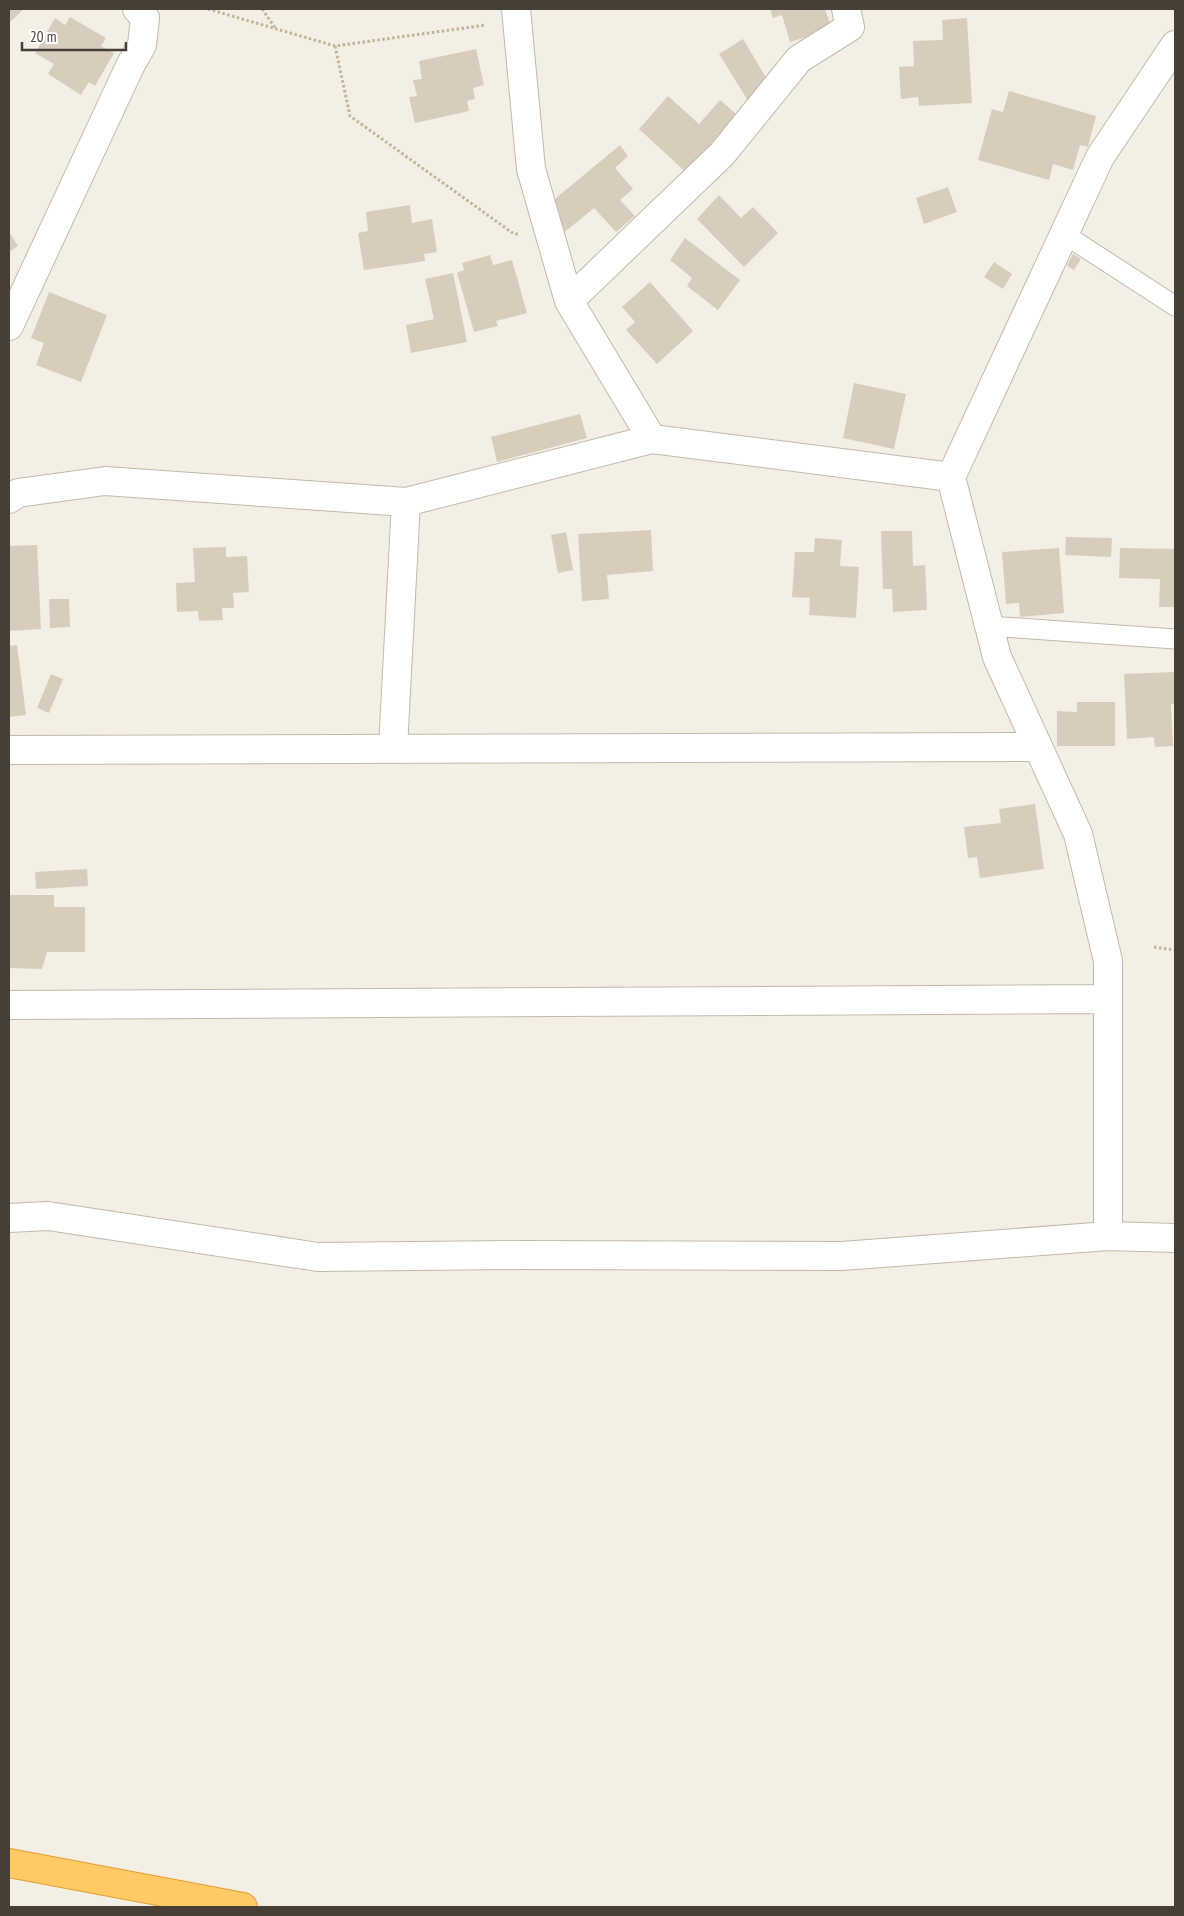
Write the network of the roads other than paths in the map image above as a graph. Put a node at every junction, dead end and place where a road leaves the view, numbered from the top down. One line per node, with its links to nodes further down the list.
1 (137, 9): 8 (street)
2 (846, 9): 6 (street)
3 (517, 15): 6 (street)
4 (1175, 44): 5 (street)
5 (1064, 234): 7 (lane); 10 (street)
6 (569, 301): 9 (street)
7 (1175, 306)
8 (9, 326)
9 (652, 439): 10 (street); 12 (street)
10 (951, 477): 13 (street)
11 (9, 499): 12 (street)
12 (406, 502): 16 (street)
13 (989, 626): 14 (lane); 15 (street)
14 (1175, 639)
15 (1038, 746): 16 (street); 18 (street)
16 (393, 748): 17 (street)
17 (9, 750)
18 (1108, 999): 19 (street); 21 (street)
19 (9, 1005)
20 (9, 1218): 21 (street)
21 (1108, 1236): 22 (street)
22 (1175, 1238)
23 (9, 1863): 24 (highway)
24 (243, 1907)

